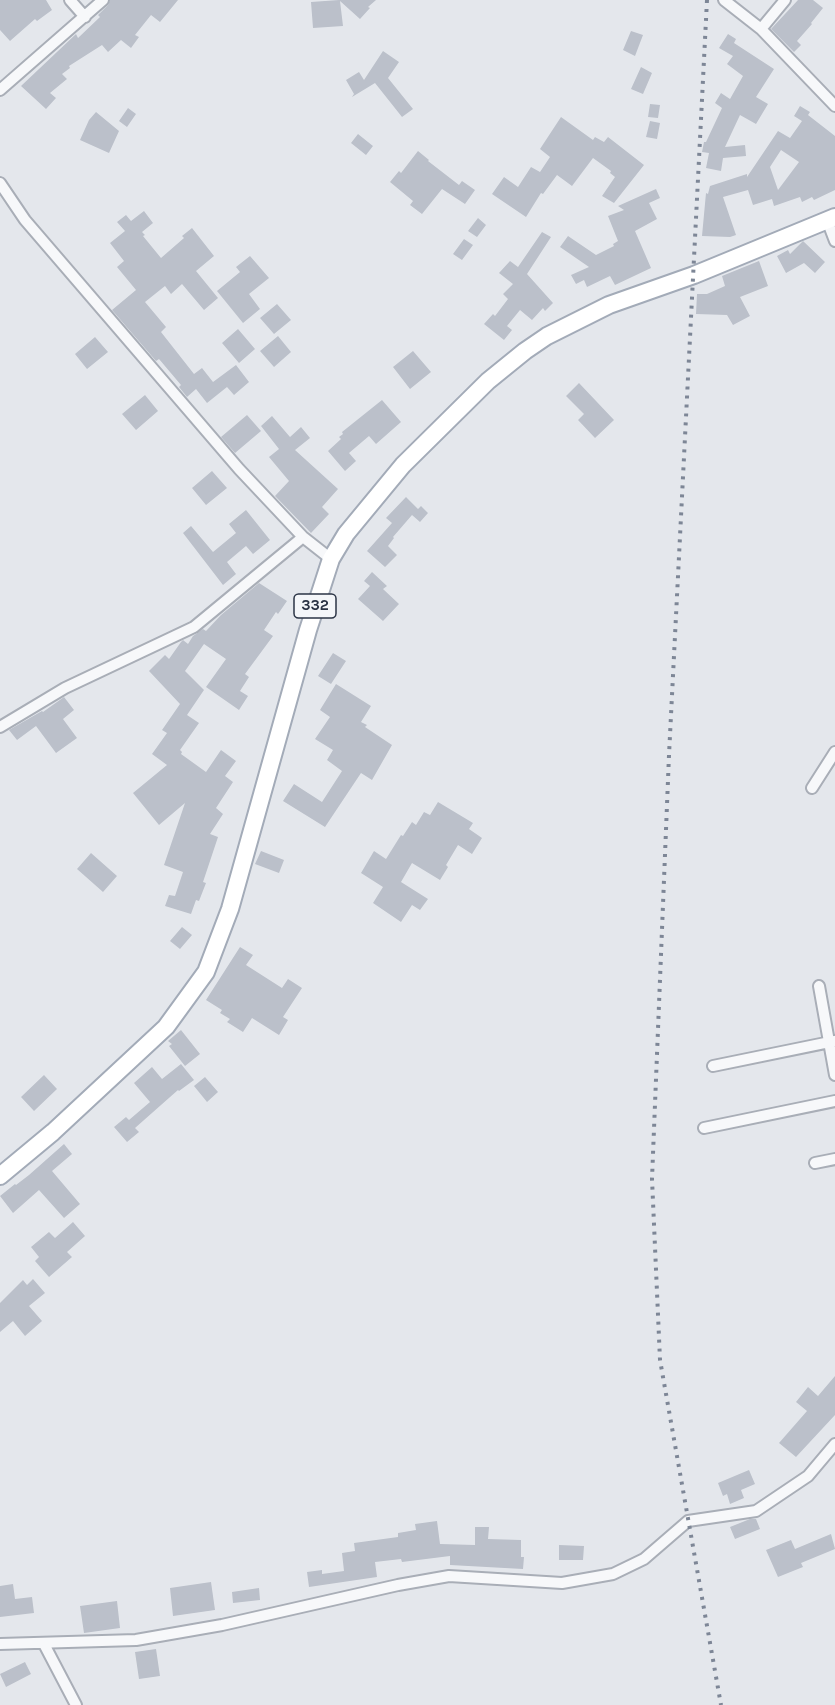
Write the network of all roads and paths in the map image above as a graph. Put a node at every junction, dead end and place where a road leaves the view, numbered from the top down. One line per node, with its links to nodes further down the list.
1 (70, 0): 5 (street)
2 (103, 0): 5 (street)
3 (724, 0): 6 (street)
4 (785, 0): 6 (street)
5 (85, 17): 7 (street)
6 (760, 29): 8 (street)
7 (0, 90)
8 (835, 106)
9 (0, 183): 12 (street)
10 (831, 219): 11 (street); 13 (main road, 332)
11 (835, 241)
12 (303, 537): 13 (street); 14 (street)
13 (331, 559): 25 (main road, 332)
14 (0, 727)
15 (835, 752): 16 (street)
16 (812, 788)
17 (819, 986): 18 (street)
18 (832, 1042): 19 (street); 20 (street)
19 (713, 1066)
20 (835, 1075)
21 (835, 1101): 22 (street)
22 (704, 1128)
23 (835, 1159): 24 (street)
24 (815, 1163)
25 (0, 1176)
26 (835, 1444): 28 (street)
27 (0, 1644): 28 (street)
28 (44, 1644): 29 (street)
29 (76, 1705)

